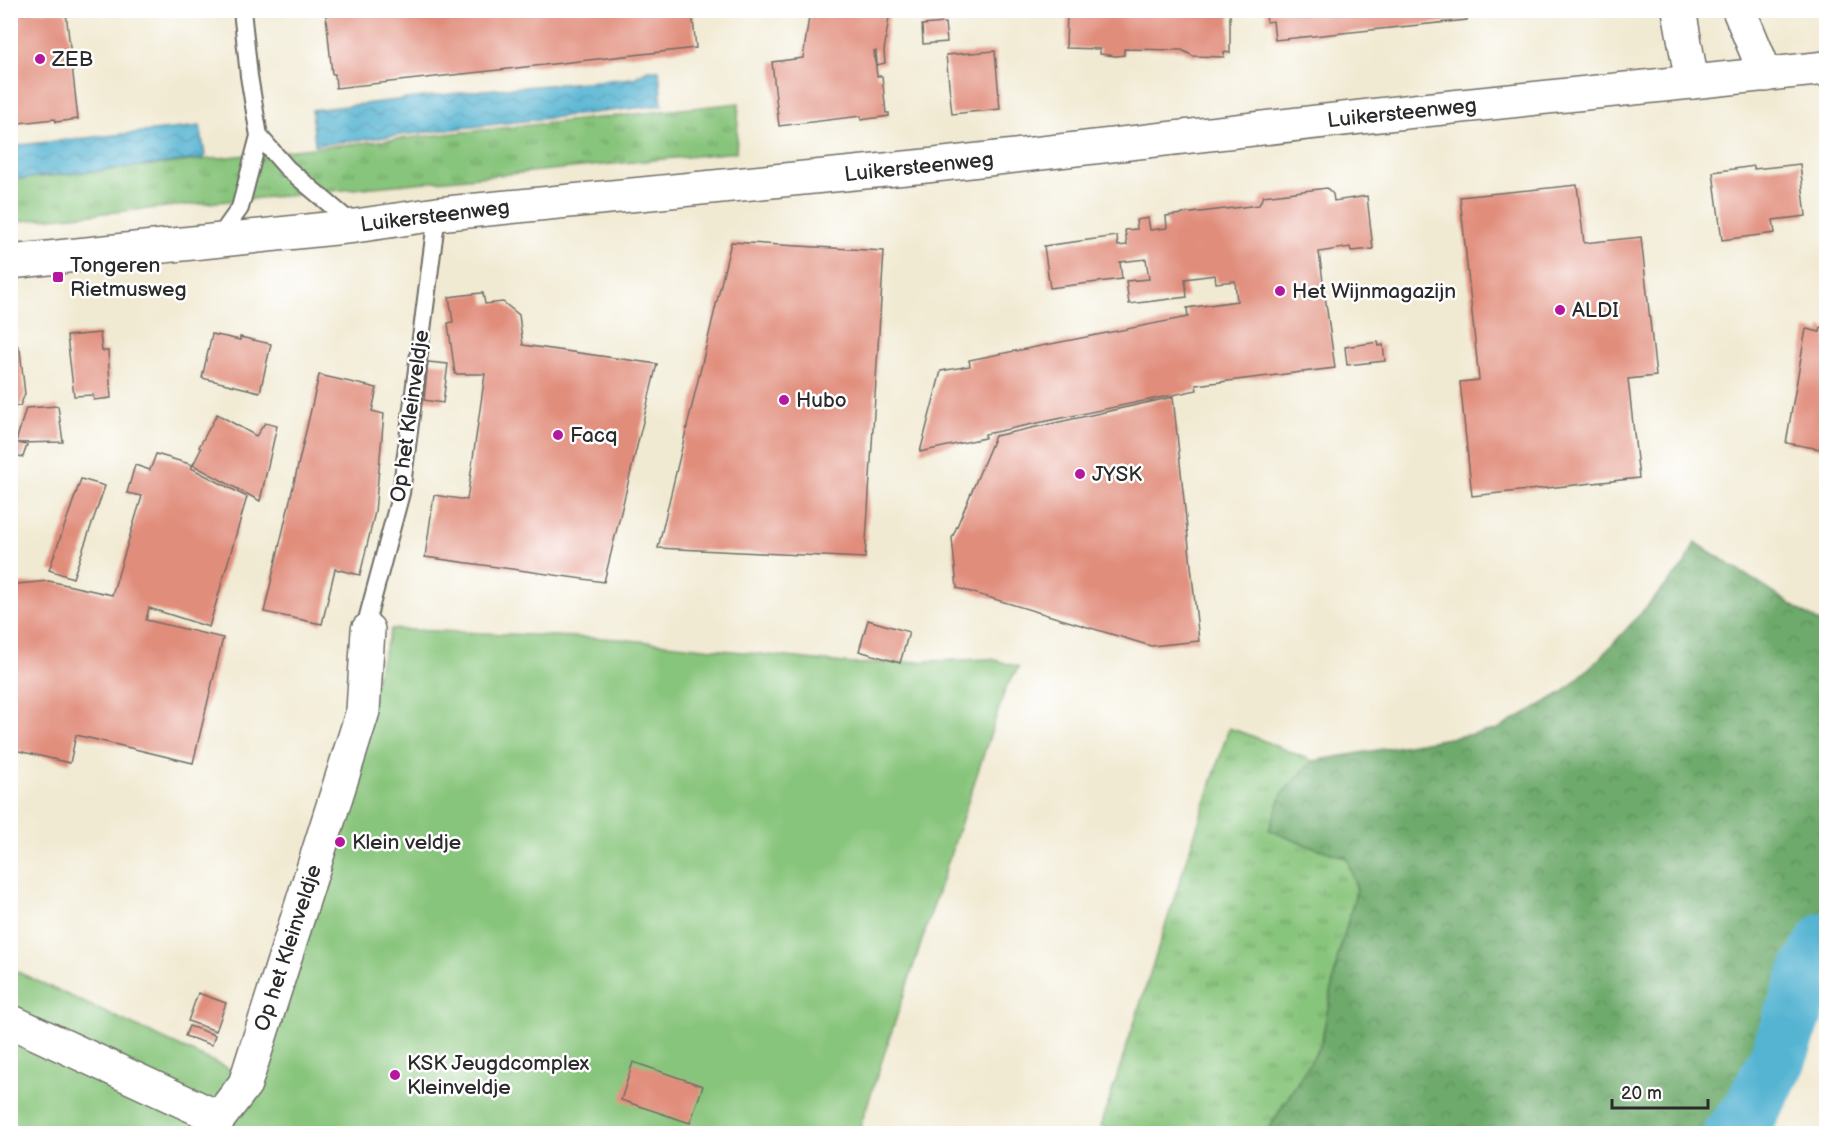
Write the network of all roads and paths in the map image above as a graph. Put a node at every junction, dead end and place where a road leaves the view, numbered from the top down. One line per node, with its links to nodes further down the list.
1 (242, 10): 7 (lane)
2 (1679, 10): 6 (main road)
3 (1739, 10): 5 (main road)
4 (1827, 68): 5 (main road, Luikersteenweg)
5 (1766, 75): 6 (main road, Luikersteenweg)
6 (1692, 82): 8 (main road, Luikersteenweg)
7 (259, 136): 9 (lane); 10 (lane)
8 (437, 214): 9 (main road, Luikersteenweg); 12 (lane, Op het Kleinveldje)
9 (355, 226): 10 (main road, Luikersteenweg)
10 (218, 239): 11 (main road, Luikersteenweg)
11 (10, 262)
12 (368, 623): 14 (main road, Op het Kleinveldje)
13 (10, 1021): 14 (main road, Op het Kleinveldje)
14 (217, 1126)

